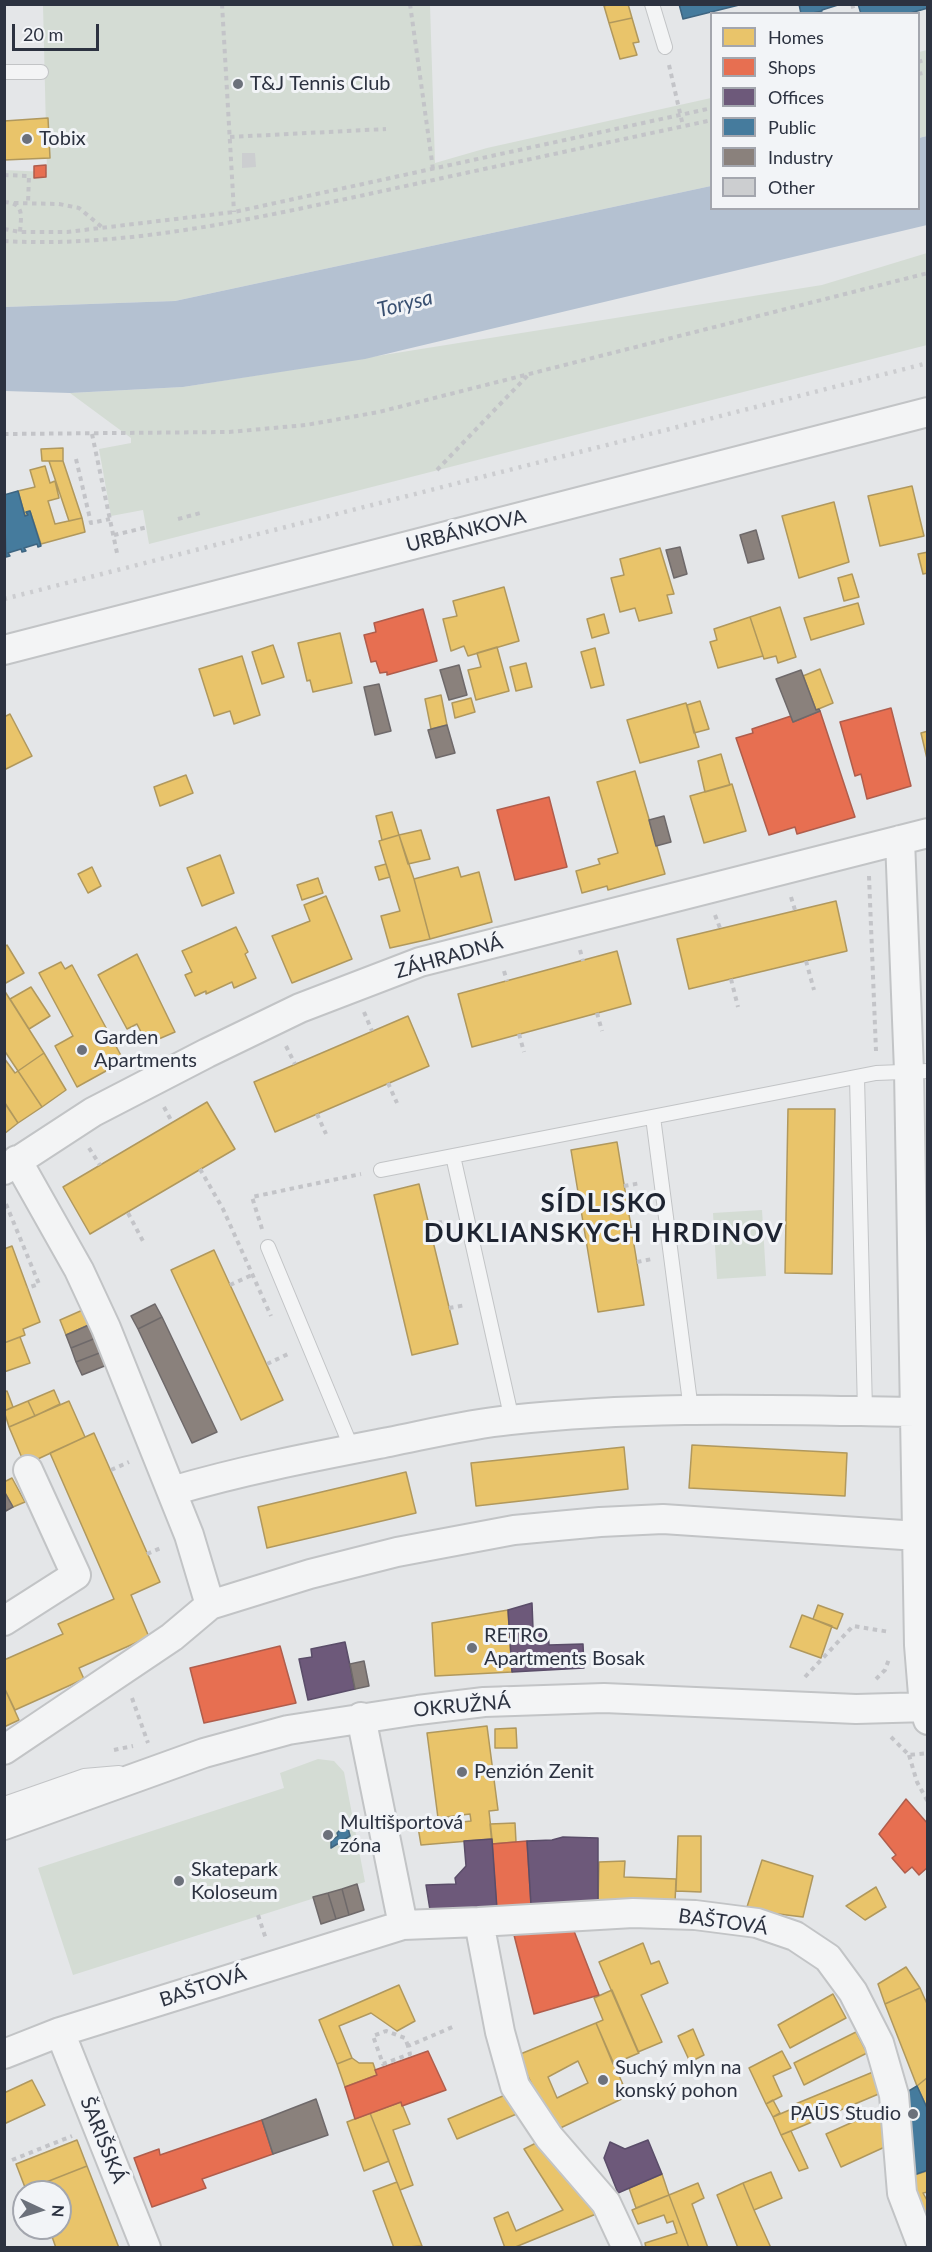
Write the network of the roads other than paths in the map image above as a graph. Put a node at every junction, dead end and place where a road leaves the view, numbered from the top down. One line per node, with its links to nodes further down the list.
1 (652, 4): 2 (lane)
2 (665, 47)
3 (4, 72): 4 (lane)
4 (41, 72)
5 (927, 412): 6 (street, URBÁNKOVA)
6 (4, 650)
7 (927, 833): 8 (street, ZÁHRADNÁ)
8 (900, 840): 9 (street); 13 (street, ZÁHRADNÁ)
9 (918, 1071): 10 (lane); 15 (street)
10 (857, 1077): 11 (lane); 18 (lane)
11 (653, 1117): 12 (lane); 17 (lane)
12 (453, 1156): 14 (lane); 20 (lane)
13 (11, 1165): 23 (street)
14 (381, 1170)
15 (920, 1220): 19 (street)
16 (268, 1247): 21 (lane)
17 (691, 1410): 18 (street); 20 (street)
18 (865, 1412): 19 (street)
19 (914, 1412): 24 (street)
20 (512, 1420): 21 (street)
21 (352, 1449): 23 (street)
22 (28, 1470): 26 (street)
23 (172, 1491): 25 (street)
24 (918, 1536): 25 (street); 27 (street)
25 (210, 1605): 29 (street)
26 (4, 1621)
27 (926, 1711): 28 (street, OKRUŽNÁ)
28 (361, 1717): 30 (street, OKRUŽNÁ); 34 (street)
29 (4, 1750)
30 (154, 1771): 31 (lane); 32 (street, OKRUŽNÁ)
31 (4, 1804)
32 (4, 1825)
33 (479, 1922): 34 (street, BAŠTOVÁ); 38 (street); 39 (street, BAŠTOVÁ)
34 (403, 1926): 35 (street, BAŠTOVÁ)
35 (60, 2032): 36 (street, BAŠTOVÁ); 37 (street, ŠARIŠSKÁ)
36 (4, 2054)
37 (146, 2247)
38 (627, 2247)
39 (923, 2247)

